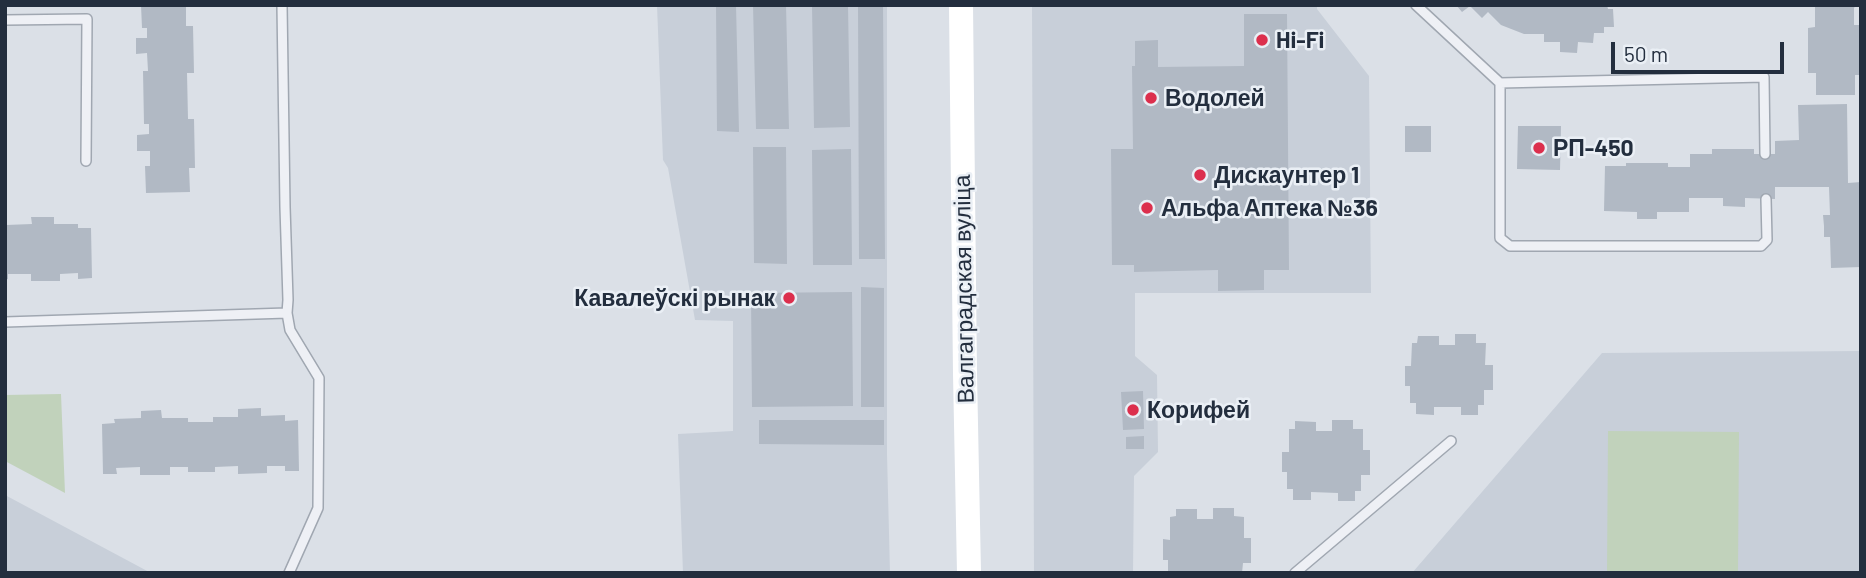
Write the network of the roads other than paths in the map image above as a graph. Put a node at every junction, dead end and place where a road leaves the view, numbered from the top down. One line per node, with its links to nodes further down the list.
1 (282, 5): 9 (lane)
2 (961, 5): 13 (main road, Валгаградская вуліца)
3 (1416, 5): 5 (lane)
4 (5, 20): 7 (lane)
5 (1500, 83): 6 (lane); 8 (lane)
6 (1765, 154)
7 (86, 161)
8 (1766, 199)
9 (287, 313): 10 (lane); 12 (lane)
10 (5, 322)
11 (1451, 441): 14 (lane)
12 (289, 573)
13 (969, 573)
14 (1295, 573)

